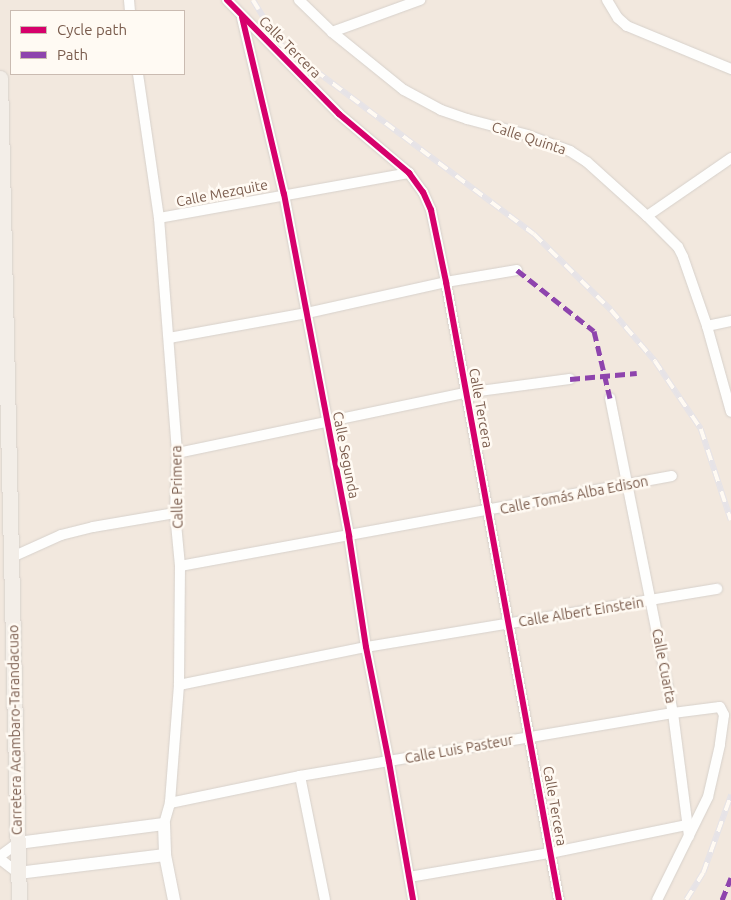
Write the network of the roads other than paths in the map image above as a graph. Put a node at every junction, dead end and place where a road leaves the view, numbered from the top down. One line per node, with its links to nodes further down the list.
1 (227, 0): 5 (street, Calle Tercera)
2 (299, 0): 6 (street, Calle Quinta)
3 (420, 0): 6 (street)
4 (607, 0): 7 (street)
5 (242, 16): 11 (street, Calle Tercera); 12 (street, Calle Segunda)
6 (332, 32): 13 (street, Calle Quinta)
7 (731, 69)
8 (138, 75): 14 (street, Calle Primera)
9 (0, 78): 32 (main road, Carretera Acambaro-Tarandacuao)
10 (731, 158): 13 (street)
11 (408, 173): 12 (street, Calle Mezquite); 16 (street, Calle Tercera)
12 (284, 194): 14 (street, Calle Mezquite); 17 (street, Calle Segunda)
13 (647, 216): 19 (street, Calle Quinta)
14 (159, 218): 20 (street, Calle Primera)
15 (517, 270): 16 (street)
16 (446, 282): 17 (street); 22 (street, Calle Tercera)
17 (307, 314): 20 (street); 25 (street, Calle Segunda)
18 (731, 321): 19 (street)
19 (707, 326): 24 (street, Calle Quinta)
20 (169, 338): 26 (street, Calle Primera)
21 (570, 379): 22 (street)
22 (465, 393): 25 (street); 29 (street, Calle Tercera)
23 (610, 398): 28 (street, Calle Cuarta)
24 (731, 412)
25 (327, 421): 26 (street); 31 (street, Calle Segunda)
26 (177, 453): 30 (street, Calle Primera)
27 (672, 476): 28 (street, Calle Tomás Alba Edison)
28 (628, 486): 29 (street, Calle Tomás Alba Edison); 35 (street, Calle Cuarta)
29 (487, 511): 31 (street, Calle Tomás Alba Edison); 36 (street, Calle Tercera)
30 (175, 513): 32 (street); 33 (street, Calle Primera)
31 (349, 536): 33 (street, Calle Tomás Alba Edison); 37 (street, Calle Segunda)
32 (10, 558): 47 (main road, Carretera Acambaro-Tarandacuao)
33 (180, 566): 38 (street, Calle Primera)
34 (717, 588): 35 (street, Calle Albert Einstein)
35 (651, 601): 36 (street, Calle Albert Einstein); 39 (street, Calle Cuarta)
36 (507, 623): 37 (street, Calle Albert Einstein); 40 (street, Calle Tercera)
37 (366, 647): 38 (street, Calle Albert Einstein); 41 (street, Calle Segunda)
38 (179, 685): 43 (street, Calle Primera)
39 (673, 713): 40 (street, Calle Luis Pasteur); 45 (street, Calle Cuarta); 46 (street, Calle Luis Pasteur)
40 (529, 737): 41 (street, Calle Luis Pasteur); 48 (street, Calle Tercera)
41 (389, 762): 42 (street, Calle Luis Pasteur); 52 (street, Calle Segunda)
42 (300, 776): 43 (street, Calle Luis Pasteur); 55 (street)
43 (170, 803): 44 (street, Calle Primera)
44 (164, 824): 47 (street); 49 (street, Calle Primera)
45 (687, 825): 46 (street, Calle Cuarta); 48 (street)
46 (689, 836): 58 (street)
47 (18, 843): 50 (street); 51 (main road, Carretera Acambaro-Tarandacuao)
48 (550, 853): 52 (street); 57 (street, Calle Tercera)
49 (165, 855): 51 (street); 54 (street, Calle Primera)
50 (0, 857): 51 (street)
51 (18, 873): 53 (main road, Carretera Acambaro-Tarandacuao)
52 (408, 877): 56 (street, Calle Segunda)
53 (19, 900)
54 (174, 900)
55 (325, 900)
56 (413, 900)
57 (559, 900)
58 (657, 900)

